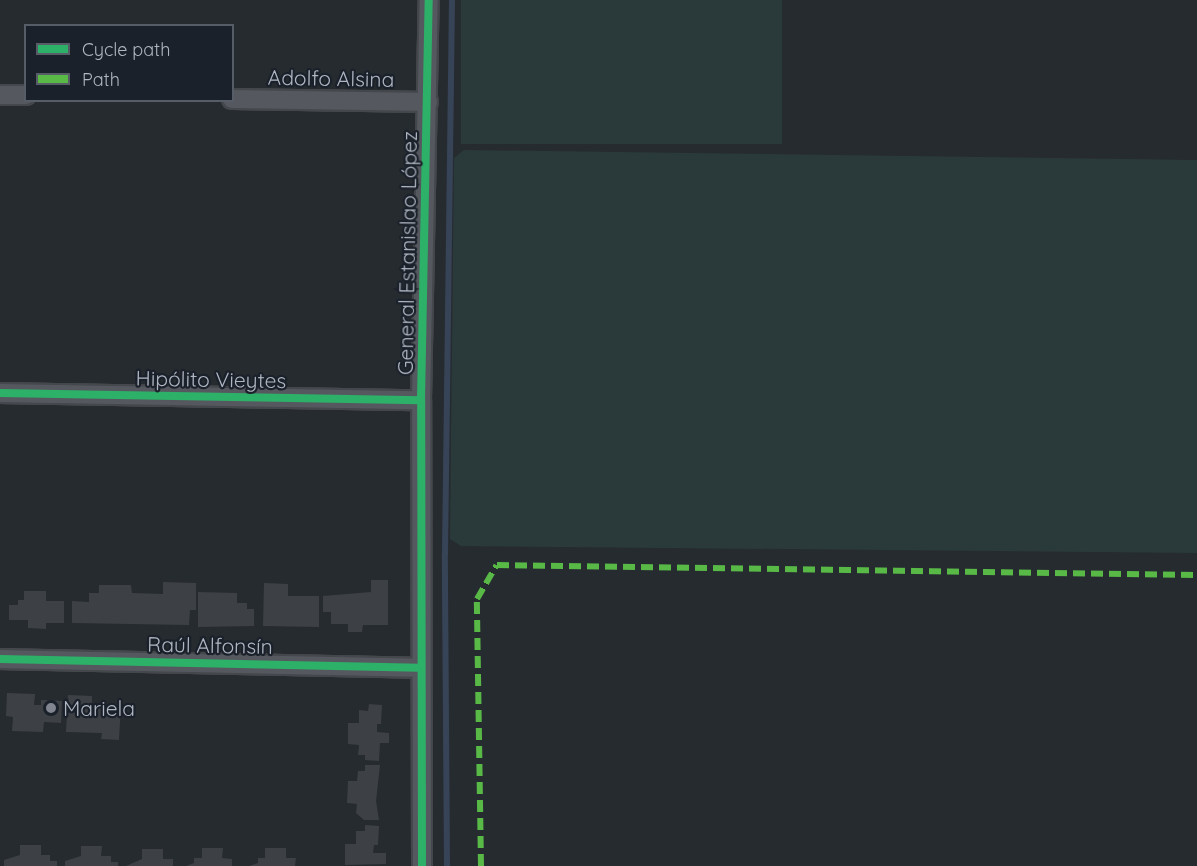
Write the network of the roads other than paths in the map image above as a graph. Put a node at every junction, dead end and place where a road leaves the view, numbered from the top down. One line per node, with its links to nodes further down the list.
1 (429, 0): 5 (street, General Estanislao López)
2 (0, 95): 3 (street)
3 (24, 95)
4 (234, 99): 5 (street, Adolfo Alsina)
5 (428, 102): 7 (street, General Estanislao López)
6 (0, 393): 7 (street, Hipólito Vieytes)
7 (421, 400): 9 (street, General Estanislao López)
8 (0, 660): 9 (street, Raúl Alfonsín)
9 (419, 668): 10 (street, General Estanislao López)
10 (422, 866)

